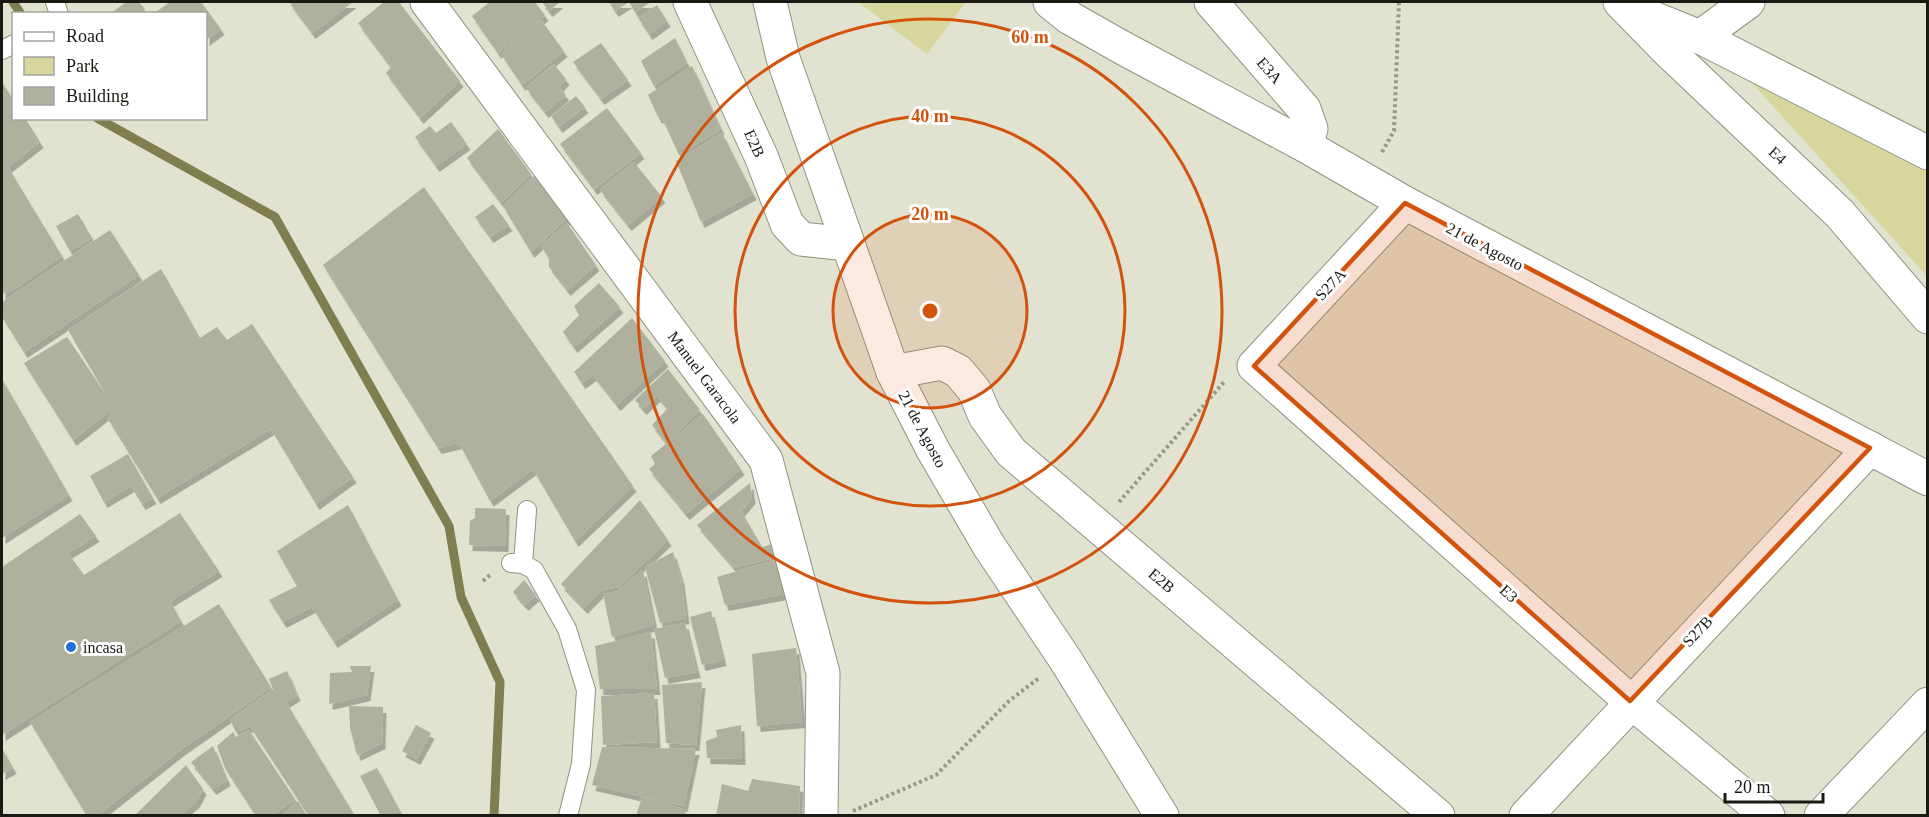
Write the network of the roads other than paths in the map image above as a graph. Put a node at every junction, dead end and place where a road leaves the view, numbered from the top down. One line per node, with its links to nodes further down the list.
1 (427, 2): 21 (street, Manuel Garacola)
2 (690, 2): 12 (street, E2B)
3 (770, 2): 12 (street, 21 de Agosto)
4 (1050, 2): 9 (street, 21 de Agosto)
5 (1211, 2): 9 (street, E3A)
6 (1748, 2): 8 (street)
7 (1622, 4): 8 (street); 13 (street, E4)
8 (1700, 37): 10 (street)
9 (1306, 146): 11 (street, 21 de Agosto)
10 (1928, 153)
11 (1406, 203): 14 (street, S27A); 16 (street, 21 de Agosto)
12 (848, 244): 15 (street, 21 de Agosto)
13 (1928, 317)
14 (1243, 370): 19 (street, E3)
15 (893, 372): 23 (street, 21 de Agosto); 24 (street, E2B)
16 (1870, 448): 17 (street, 21 de Agosto); 19 (street, S27B)
17 (1928, 479)
18 (527, 510): 22 (lane)
19 (1630, 701): 25 (street, S27B); 26 (street, E3)
20 (1928, 704): 27 (street)
21 (836, 813)
22 (568, 816)
23 (1162, 816)
24 (1438, 816)
25 (1526, 816)
26 (1768, 816)
27 (1821, 816)

